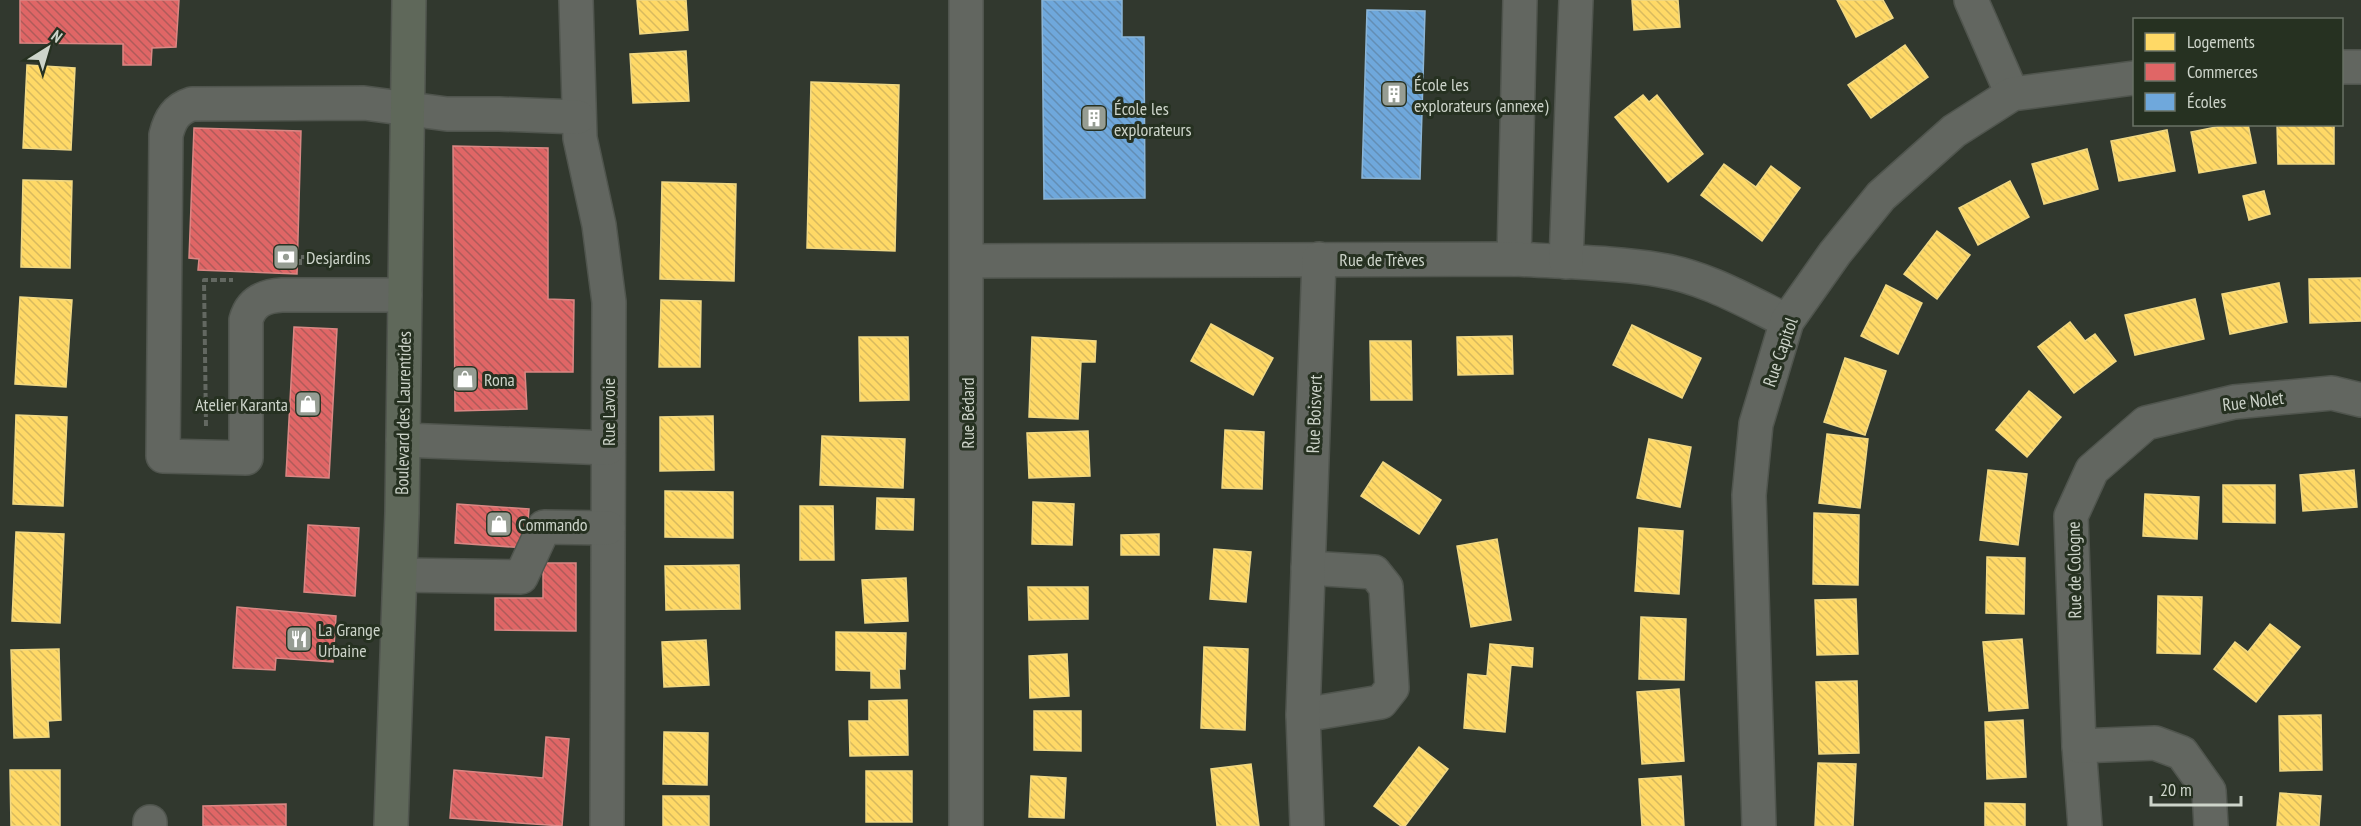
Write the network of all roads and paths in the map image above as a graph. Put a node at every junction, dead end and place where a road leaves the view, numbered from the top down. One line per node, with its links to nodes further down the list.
1 (409, 0): 11 (main road, Boulevard des Laurentides)
2 (576, 0): 12 (street, Rue Lavoie)
3 (966, 0): 16 (street, Rue Bédard)
4 (1520, 0): 15 (street)
5 (1576, 0): 17 (street)
6 (1971, 0): 10 (street)
7 (2343, 67): 8 (street)
8 (2361, 67)
9 (2133, 78): 10 (street, Rue Capitol)
10 (2013, 94): 20 (street, Rue Capitol)
11 (406, 110): 12 (street); 19 (main road, Boulevard des Laurentides); 19 (street)
12 (578, 117): 24 (street, Rue Lavoie)
13 (363, 257): 18 (path)
14 (1319, 259): 15 (street, Rue de Trèves); 16 (street, Rue de Trèves); 26 (street, Rue Boisvert)
15 (1514, 259): 17 (street, Rue de Trèves)
16 (967, 261): 32 (street, Rue Bédard)
17 (1566, 262): 20 (street, Rue de Trèves)
18 (300, 268)
19 (405, 296): 23 (main road, Boulevard des Laurentides)
20 (1787, 321): 34 (street, Rue Capitol)
21 (2361, 400): 22 (street, Rue Nolet)
22 (2146, 423): 29 (street, Rue de Cologne)
23 (403, 440): 24 (street); 27 (main road, Boulevard des Laurentides)
24 (608, 448): 25 (street, Rue Lavoie)
25 (608, 528): 27 (street); 31 (street, Rue Lavoie)
26 (1308, 568): 28 (street, Rue Boisvert); 28 (street)
27 (400, 575): 30 (main road, Boulevard des Laurentides)
28 (1303, 715): 33 (street, Rue Boisvert)
29 (2079, 747): 35 (street, Rue de Cologne); 36 (street)
30 (391, 826)
31 (607, 826)
32 (966, 826)
33 (1307, 826)
34 (1759, 826)
35 (2085, 826)
36 (2211, 826)

